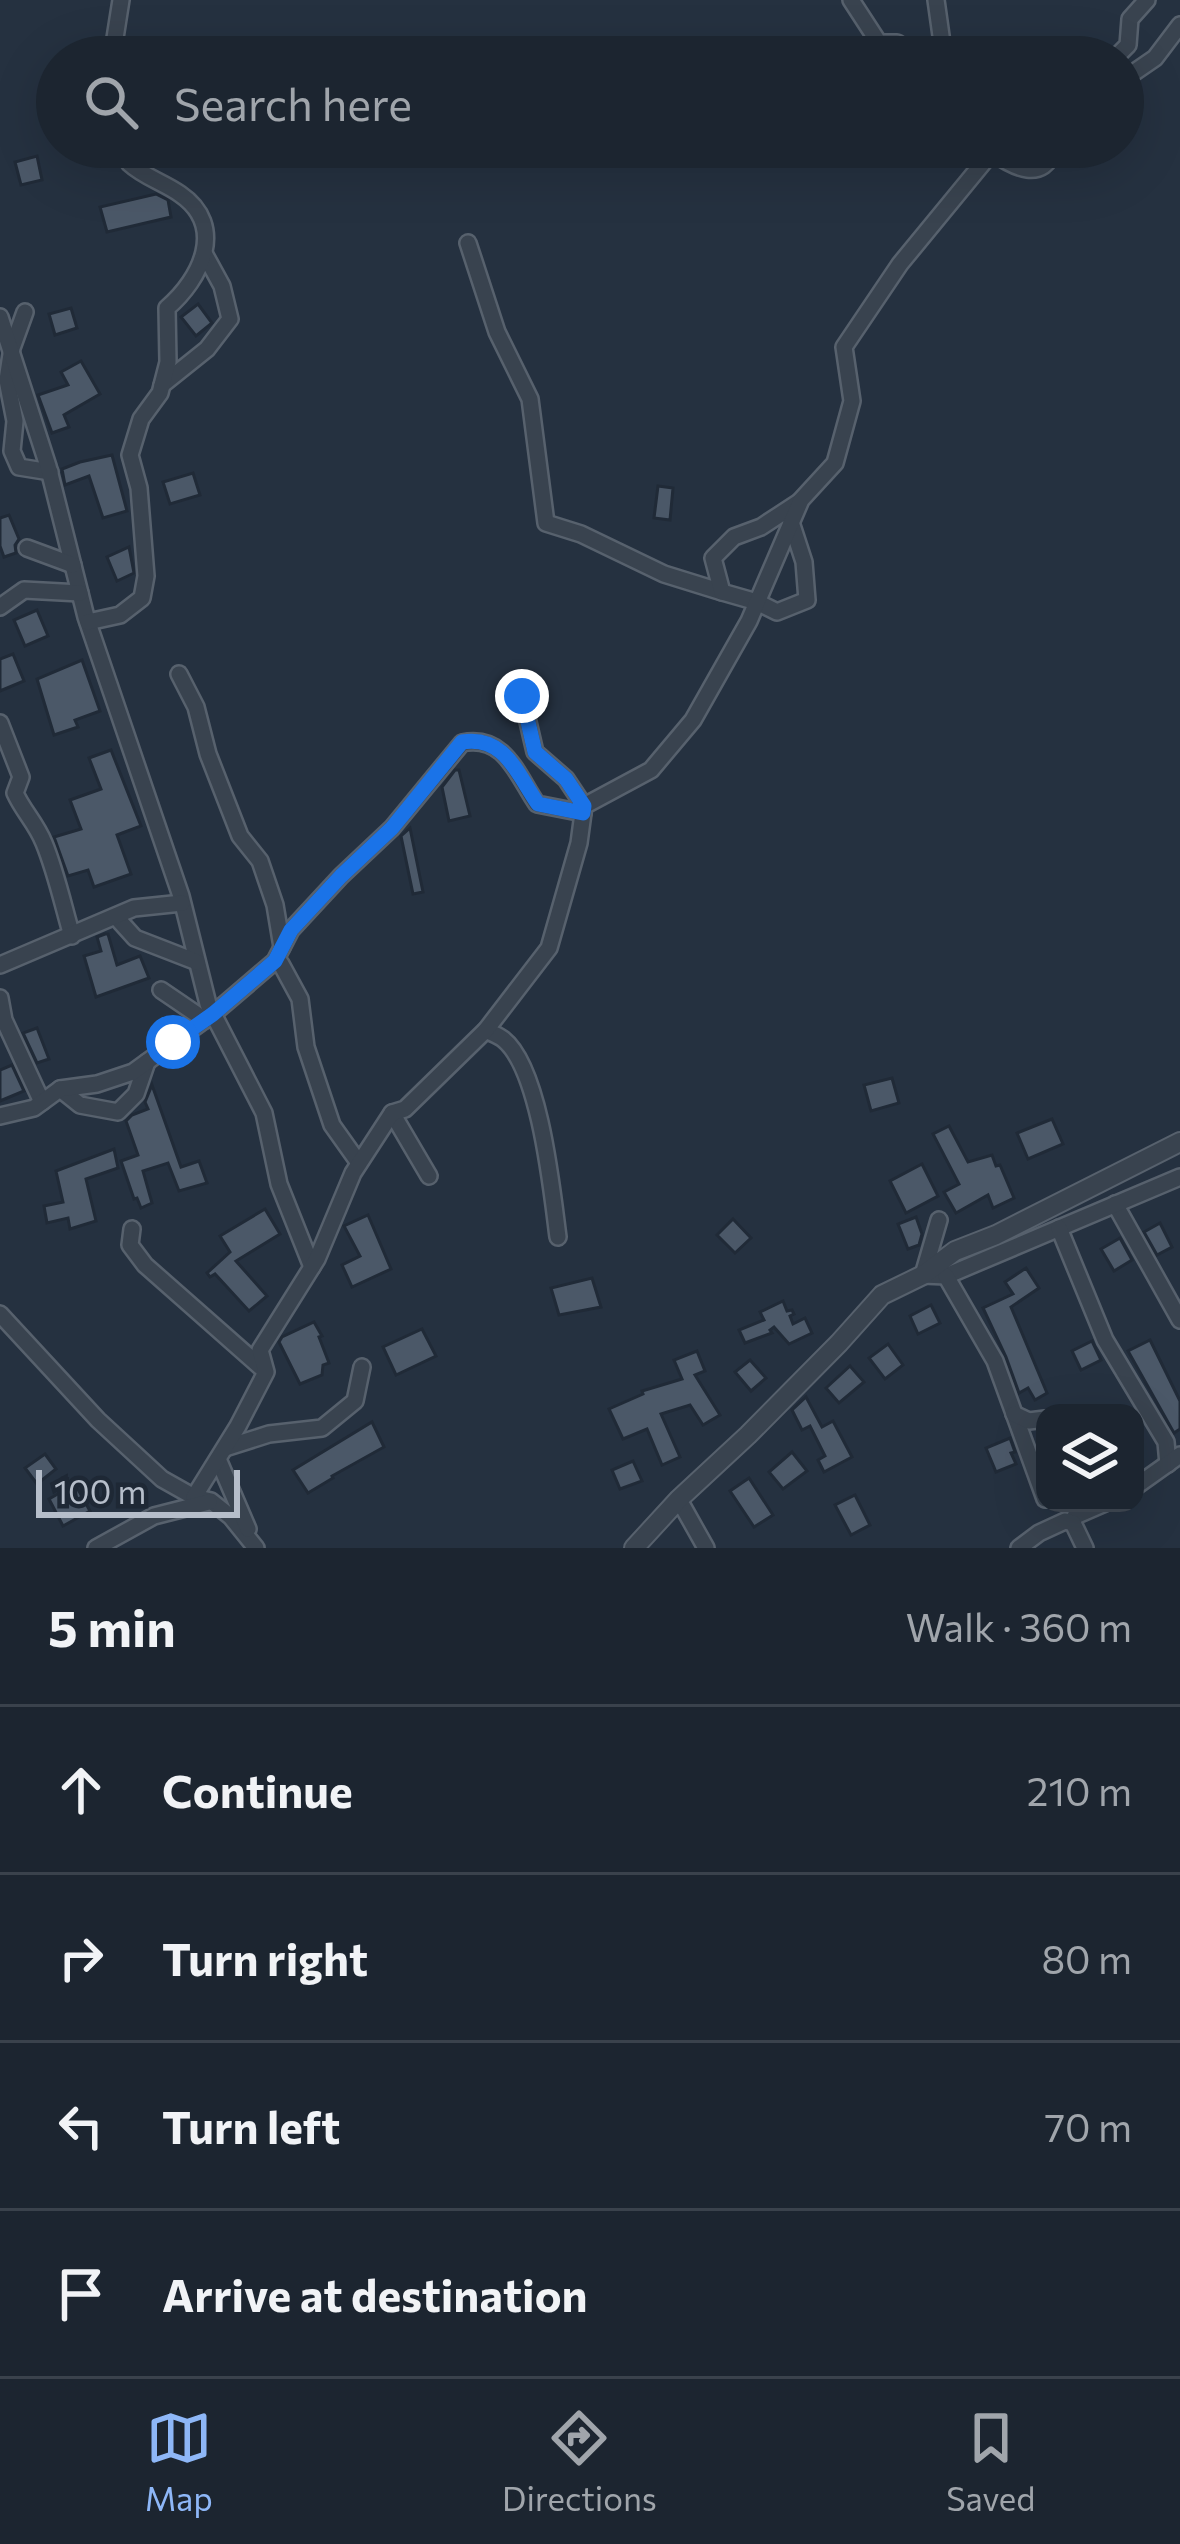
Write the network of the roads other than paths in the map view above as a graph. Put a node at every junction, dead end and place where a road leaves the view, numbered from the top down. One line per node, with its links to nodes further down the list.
1 (121, 0): 6 (street)
2 (851, 0): 7 (street)
3 (936, 0): 8 (street)
4 (1147, 0): 9 (street)
5 (1180, 25): 10 (street)
6 (115, 36)
7 (869, 36)
8 (941, 36)
9 (1129, 36)
10 (1144, 66)
11 (134, 168): 14 (street)
12 (977, 168): 20 (street)
13 (468, 243): 24 (street)
14 (205, 255): 18 (street); 18 (street)
15 (25, 312): 17 (street)
16 (0, 317): 17 (street)
17 (12, 347): 19 (street); 19 (street)
18 (163, 385): 28 (street)
19 (50, 472): 23 (street)
20 (801, 500): 21 (street); 24 (street)
21 (791, 522): 26 (street); 26 (street)
22 (28, 548): 23 (street)
23 (73, 565): 25 (street)
24 (722, 592): 26 (street)
25 (80, 593): 27 (street); 28 (street)
26 (757, 602): 32 (street)
27 (0, 608)
28 (88, 622): 33 (street)
29 (179, 674): 36 (street)
30 (522, 696): 32 (street)
31 (0, 723): 35 (street)
32 (584, 809): 36 (street); 42 (street)
33 (182, 903): 34 (street); 37 (street)
34 (116, 916): 35 (street); 37 (street)
35 (72, 936): 38 (street)
36 (278, 954): 41 (street); 49 (street)
37 (197, 962): 41 (street)
38 (0, 965)
39 (161, 990): 41 (street)
40 (0, 998): 45 (street)
41 (209, 1017): 43 (street); 57 (street)
42 (486, 1030): 46 (street); 56 (street)
43 (148, 1061): 44 (street); 44 (street)
44 (60, 1089): 45 (street)
45 (42, 1102): 47 (street)
46 (392, 1113): 49 (street); 50 (street)
47 (0, 1116)
48 (1180, 1142): 58 (street)
49 (359, 1163): 57 (street)
50 (429, 1176)
51 (1180, 1177): 52 (street)
52 (1115, 1204): 54 (street); 61 (street)
53 (939, 1220): 58 (street)
54 (1060, 1228): 59 (street); 67 (street)
55 (132, 1229): 63 (street)
56 (558, 1237)
57 (312, 1267): 63 (street)
58 (923, 1275): 59 (street); 78 (street)
59 (946, 1276): 64 (street)
60 (0, 1314): 70 (street)
61 (1180, 1320)
62 (362, 1367): 66 (street)
63 (266, 1372): 66 (street)
64 (1014, 1414): 65 (street); 68 (street)
65 (1036, 1421)
66 (221, 1453): 70 (street); 77 (street)
67 (1174, 1460): 69 (street)
68 (1036, 1474)
69 (1144, 1480)
70 (203, 1499): 76 (street); 77 (street)
71 (683, 1507): 79 (street)
72 (1046, 1512): 75 (street)
73 (1084, 1512): 74 (street)
74 (1072, 1523): 75 (street); 81 (street)
75 (1047, 1529): 80 (street); 81 (street)
76 (96, 1548)
77 (256, 1548)
78 (634, 1548)
79 (706, 1548)
80 (1019, 1548)
81 (1082, 1548)

